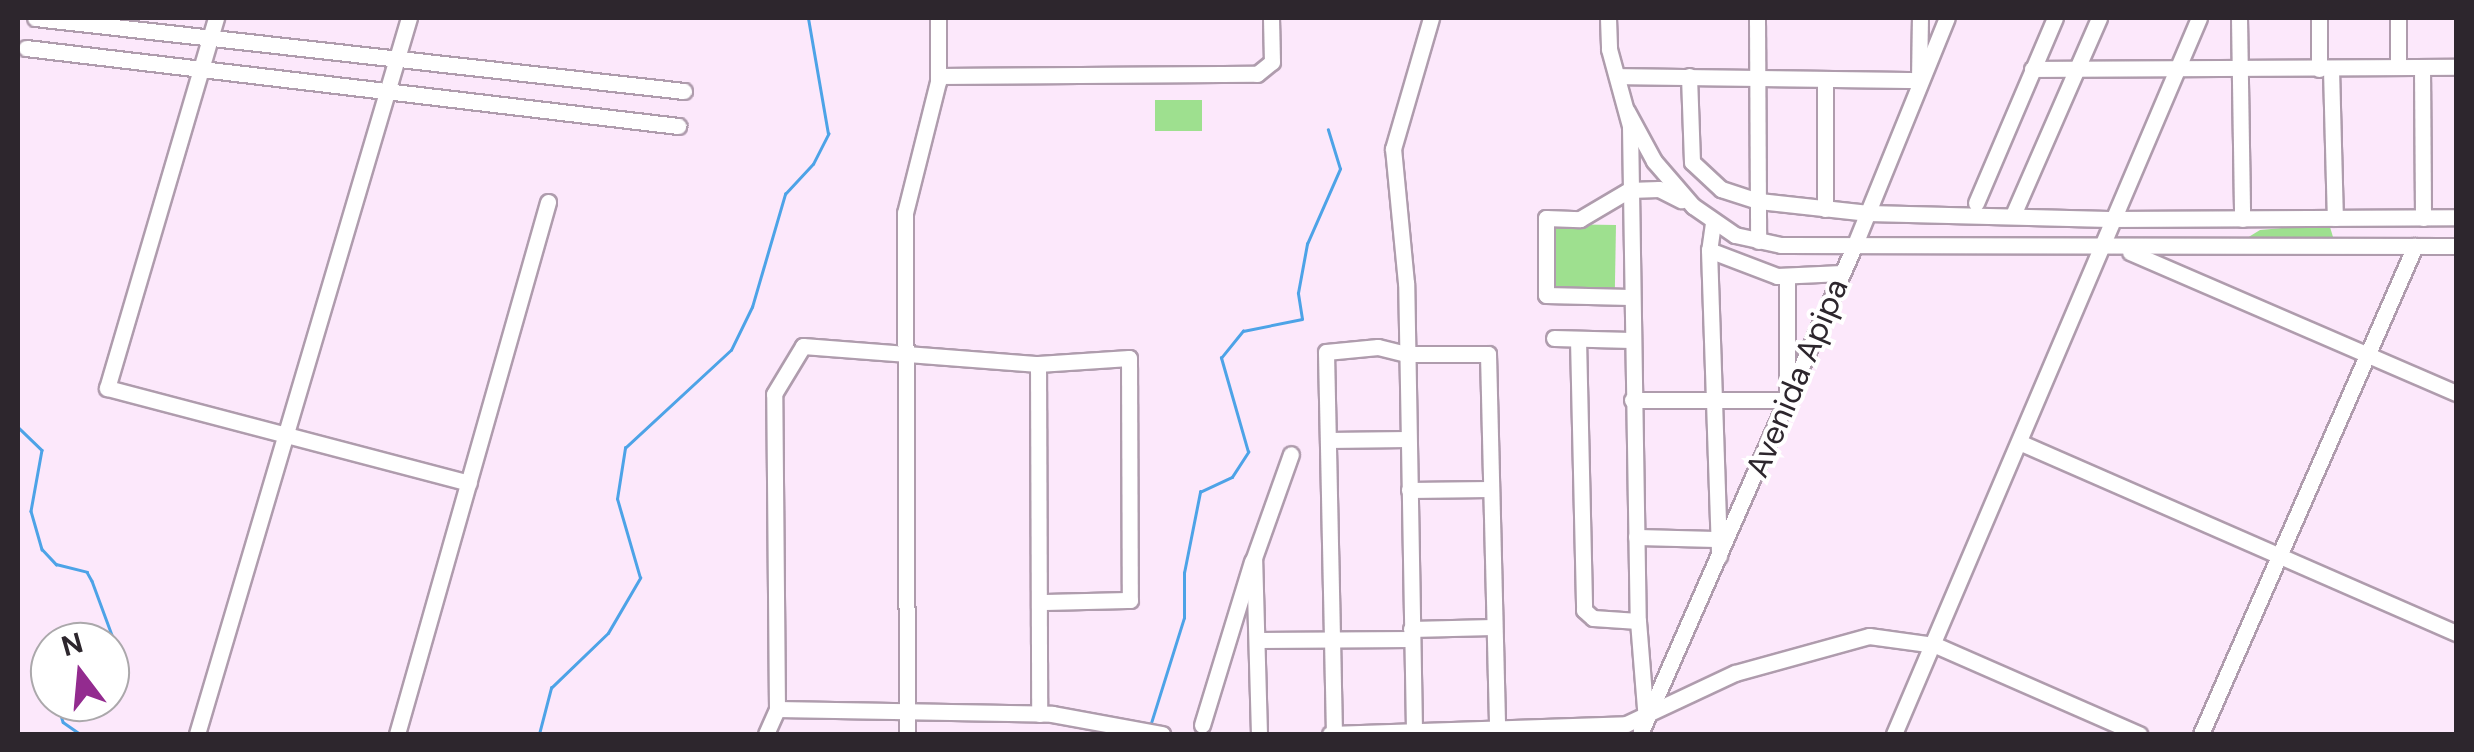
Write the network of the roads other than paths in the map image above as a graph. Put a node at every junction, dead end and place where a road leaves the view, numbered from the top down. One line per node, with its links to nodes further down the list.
1 (35, 18): 17 (street)
2 (216, 18): 17 (street)
3 (409, 18): 19 (street)
4 (938, 18): 29 (street)
5 (1271, 18): 29 (street)
6 (1431, 18): 66 (street)
7 (1608, 18): 30 (street)
8 (1757, 18): 32 (street)
9 (1920, 18): 34 (street)
10 (1947, 18): 34 (street, Avenida Apipa)
11 (2054, 18): 24 (street)
12 (2099, 18): 28 (street)
13 (2198, 18): 27 (street)
14 (2239, 18): 26 (street)
15 (2319, 18): 25 (street)
16 (2398, 18): 20 (street)
17 (210, 38): 19 (street); 23 (street)
18 (26, 48): 23 (street)
19 (397, 58): 35 (street); 36 (street)
20 (2398, 67): 22 (street); 25 (street)
21 (2456, 67): 22 (street)
22 (2422, 68): 49 (street)
23 (201, 69): 35 (street); 74 (street)
24 (2032, 69): 28 (street); 42 (street)
25 (2325, 69): 26 (street); 48 (street)
26 (2241, 70): 27 (street); 51 (street)
27 (2173, 71): 28 (street); 50 (street)
28 (2074, 72): 46 (street)
29 (938, 76): 68 (street)
30 (1616, 76): 31 (street); 37 (street)
31 (1689, 76): 32 (street); 40 (street)
32 (1758, 78): 33 (street); 40 (street)
33 (1825, 80): 34 (street); 44 (street)
34 (1919, 80): 45 (street, Avenida Apipa)
35 (388, 91): 38 (street); 74 (street)
36 (684, 91)
37 (1628, 111): 39 (street); 43 (street)
38 (678, 126)
39 (1629, 190): 43 (street); 62 (street); 62 (street)
40 (1758, 201): 44 (street); 53 (street)
41 (548, 202): 79 (street)
42 (1976, 203)
43 (1693, 206): 52 (street)
44 (1825, 209): 45 (street)
45 (1868, 213): 46 (street); 56 (street, Avenida Apipa)
46 (2013, 215): 50 (street)
47 (2456, 217): 49 (street)
48 (2335, 218): 49 (street); 51 (street)
49 (2424, 218)
50 (2108, 219): 51 (street); 59 (street)
51 (2242, 219)
52 (1714, 223): 53 (street); 58 (street)
53 (1758, 241): 56 (street)
54 (2414, 246): 55 (street); 57 (street); 67 (street)
55 (2456, 246)
56 (1853, 249): 59 (street); 60 (street, Avenida Apipa)
57 (2122, 249): 59 (street); 67 (street)
58 (1709, 250): 61 (street); 73 (street)
59 (2096, 250): 77 (street)
60 (1842, 273): 61 (street); 72 (street, Avenida Apipa)
61 (1787, 277): 72 (street)
62 (1630, 297): 65 (street)
63 (1554, 338): 64 (street)
64 (1578, 339): 65 (street); 88 (street)
65 (1631, 340): 71 (street)
66 (1407, 354): 75 (street); 76 (street); 80 (street)
67 (2368, 356): 70 (street); 84 (street)
68 (904, 358): 69 (street); 95 (street); 97 (street)
69 (1038, 364): 87 (street); 87 (street)
70 (2456, 393)
71 (1632, 400): 73 (street); 82 (street)
72 (1787, 400): 73 (street); 86 (street, Avenida Apipa)
73 (1714, 404): 83 (street)
74 (286, 436): 79 (street); 103 (street)
75 (1408, 438): 76 (street); 81 (street)
76 (1328, 440): 93 (street)
77 (2021, 443): 84 (street); 94 (street)
78 (1290, 454): 85 (street)
79 (469, 483): 104 (street)
80 (1490, 489): 81 (street); 89 (street)
81 (1409, 490): 90 (street)
82 (1636, 538): 83 (street); 88 (street)
83 (1717, 539): 86 (street)
84 (2279, 555): 91 (street); 112 (street)
85 (1254, 558): 92 (street); 98 (street)
86 (1720, 560): 99 (street, Avenida Apipa)
87 (1042, 602): 96 (street)
88 (1638, 620): 99 (street)
89 (1493, 627): 90 (street); 100 (street)
90 (1412, 634): 93 (street); 101 (street)
91 (2456, 634)
92 (1257, 640): 93 (street); 108 (street)
93 (1331, 642): 109 (street)
94 (1935, 645): 99 (street); 110 (street); 111 (street)
95 (777, 709): 97 (street); 105 (street)
96 (1040, 714): 97 (street); 107 (street)
97 (908, 715): 106 (street)
98 (1202, 725)
99 (1643, 727): 100 (street)
100 (1497, 728): 102 (street)
101 (1414, 730): 102 (street); 109 (street)
102 (1447, 732)
103 (197, 734)
104 (397, 734)
105 (766, 734)
106 (908, 734)
107 (1162, 734)
108 (1259, 734)
109 (1332, 734)
110 (1894, 734)
111 (2138, 734)
112 (2200, 734)

